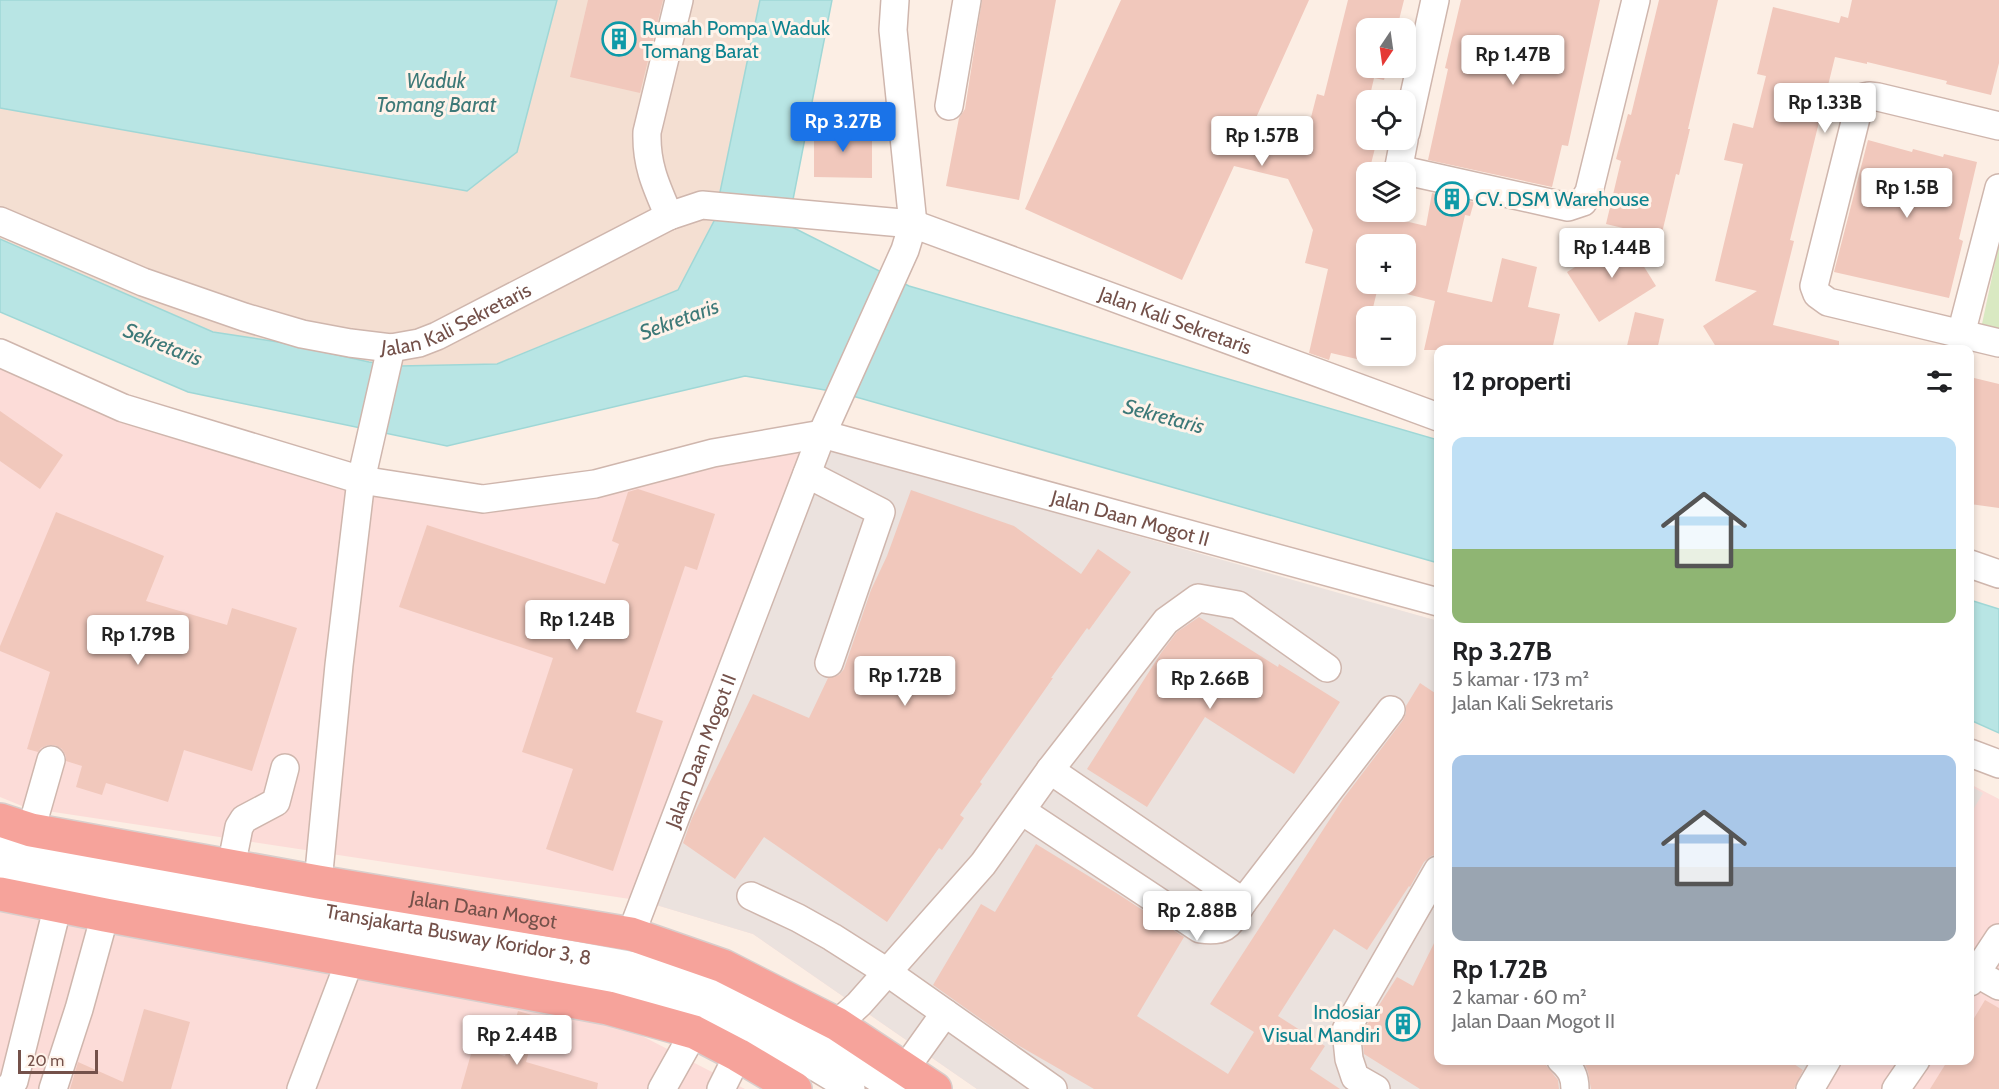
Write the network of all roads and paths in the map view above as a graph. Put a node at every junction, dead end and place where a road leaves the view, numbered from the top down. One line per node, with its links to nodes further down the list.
1 (679, 0): 11 (street)
2 (895, 0): 13 (street)
3 (967, 0): 7 (street)
4 (1435, 0): 6 (street)
5 (1636, 0): 9 (street)
6 (1415, 90)
7 (950, 106)
8 (1999, 126): 14 (street)
9 (1402, 150)
10 (1999, 188): 14 (street)
11 (669, 216): 13 (street, Jalan Kali Sekretaris); 16 (street, Jalan Kali Sekretaris)
12 (0, 221): 16 (street, Jalan Kali Sekretaris)
13 (913, 224): 18 (street, Jalan Kali Sekretaris); 19 (street, Jalan Daan Mogot II)
14 (1961, 334): 15 (street)
15 (1999, 343)
16 (391, 350): 21 (street)
17 (0, 353): 21 (street)
18 (1434, 416)
19 (827, 422): 20 (street, Jalan Daan Mogot II); 21 (street); 24 (street, Jalan Daan Mogot II)
20 (807, 474): 25 (street); 46 (street, Jalan Daan Mogot II)
21 (361, 480): 40 (street)
22 (1974, 565): 23 (street)
23 (1999, 574)
24 (1434, 601)
25 (829, 663)
26 (1328, 668): 32 (street)
27 (1391, 710): 43 (street)
28 (1974, 755): 30 (street)
29 (51, 760): 35 (street)
30 (1999, 764)
31 (285, 768): 38 (street)
32 (1050, 770): 33 (street); 43 (street)
33 (1022, 811): 43 (street); 49 (street)
34 (0, 820): 35 (highway, Jalan Daan Mogot)
35 (31, 830): 38 (highway, Jalan Daan Mogot)
36 (0, 842): 60 (street, Transjakarta Busway Koridor 3, 8)
37 (0, 867): 67 (street, Transjakarta Busway Koridor 3, 8)
38 (231, 867): 40 (highway, Jalan Daan Mogot)
39 (1434, 877): 70 (street)
40 (318, 882): 46 (highway, Jalan Daan Mogot)
41 (0, 894): 44 (highway)
42 (752, 896): 49 (street)
43 (1243, 902)
44 (58, 905): 45 (highway); 61 (street)
45 (105, 915): 48 (highway); 62 (street)
46 (631, 934): 54 (highway, Jalan Daan Mogot)
47 (1999, 938): 50 (street)
48 (350, 960): 55 (highway); 63 (street)
49 (887, 972): 53 (street); 54 (street)
50 (1974, 974)
51 (1974, 978): 52 (street)
52 (1999, 986)
53 (945, 1013): 60 (street); 69 (street)
54 (837, 1024): 60 (highway, Jalan Daan Mogot)
55 (694, 1032): 56 (highway); 64 (street)
56 (738, 1055): 65 (street); 66 (highway)
57 (1567, 1065): 71 (street)
58 (1824, 1065): 72 (street)
59 (1913, 1065): 73 (street)
60 (899, 1079): 68 (highway, Jalan Daan Mogot)
61 (8, 1089)
62 (53, 1089)
63 (301, 1089)
64 (662, 1089)
65 (721, 1089)
66 (795, 1089)
67 (851, 1089)
68 (935, 1089)
69 (1053, 1089)
70 (1376, 1089)
71 (1575, 1089)
72 (1810, 1089)
73 (1896, 1089)

